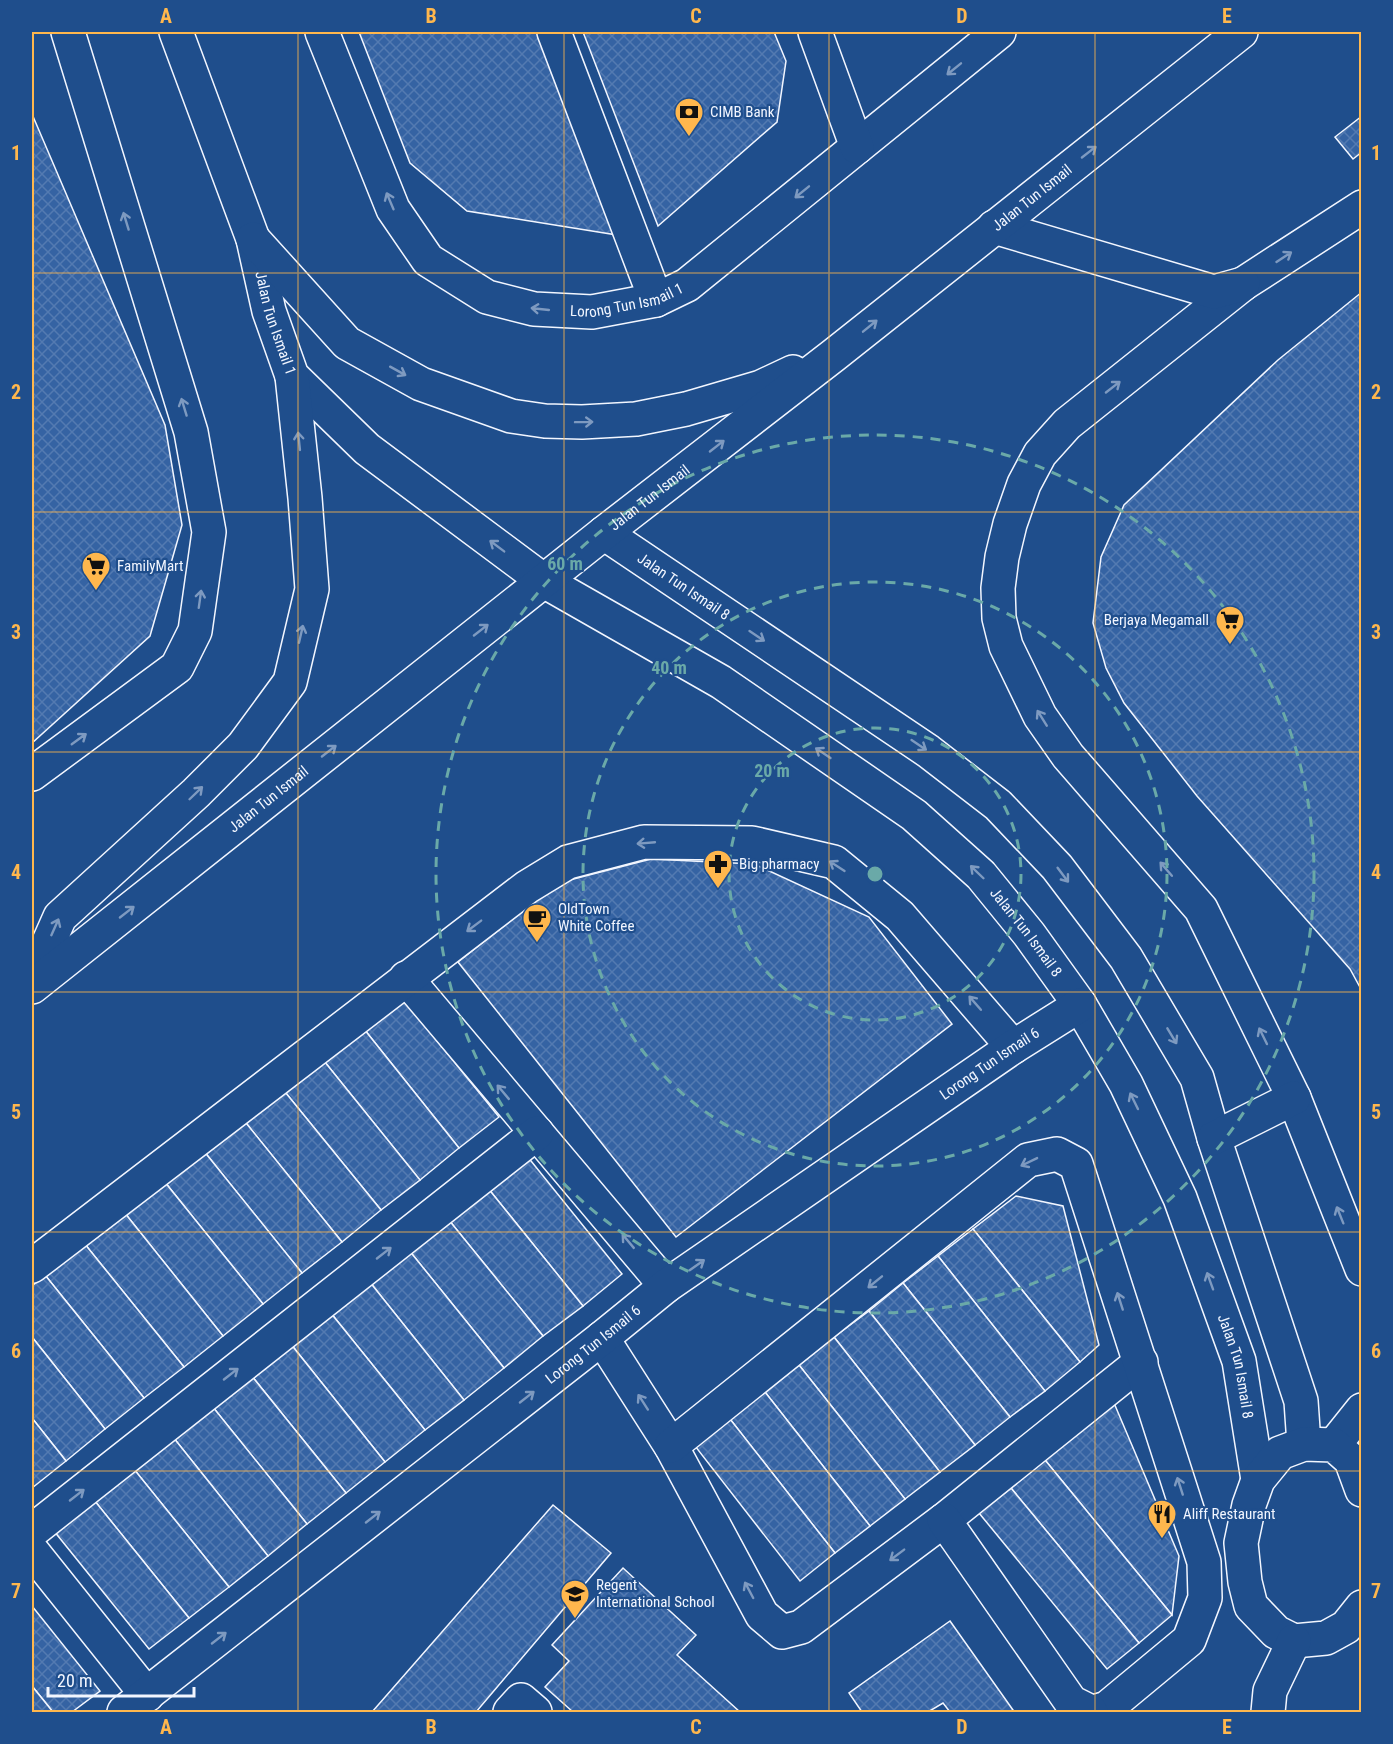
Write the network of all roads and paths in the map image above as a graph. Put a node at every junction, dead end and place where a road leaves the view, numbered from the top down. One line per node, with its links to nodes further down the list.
1 (68, 32): 18 (street, one-way to 1)
2 (176, 32): 11 (street, Jalan Tun Ismail 1)
3 (322, 32): 13 (street, Lorong Tun Ismail 1, one-way to 3)
4 (554, 32): 13 (street)
5 (815, 32): 8 (street)
6 (999, 32): 8 (street, Lorong Tun Ismail 1, one-way to 8)
7 (1241, 32): 10 (street, Jalan Tun Ismail, one-way to 7)
8 (857, 147): 13 (street, Lorong Tun Ismail 1, one-way to 13)
9 (1362, 207): 12 (street, one-way to 9)
10 (994, 227): 12 (street); 14 (street, Jalan Tun Ismail, one-way to 10)
11 (253, 239): 14 (street, one-way to 14); 15 (street, Jalan Tun Ismail 1)
12 (1243, 284): 24 (street, one-way to 12)
13 (656, 300)
14 (834, 355): 16 (street, Jalan Tun Ismail, one-way to 14)
15 (292, 376): 17 (street, Jalan Tun Ismail 1, one-way to 15); 20 (street, one-way to 15)
16 (604, 533): 17 (street, Jalan Tun Ismail); 26 (street, Jalan Tun Ismail 8, one-way to 26)
17 (544, 581): 21 (street, Jalan Tun Ismail, one-way to 17); 22 (street, Jalan Tun Ismail 8, one-way to 17)
18 (32, 774)
19 (406, 978): 23 (street, one-way to 19); 25 (street, one-way to 19); 27 (street)
20 (32, 980)
21 (32, 987)
22 (1080, 1005): 23 (street, Lorong Tun Ismail 6); 35 (street, Jalan Tun Ismail 8, one-way to 22)
23 (1013, 1047): 29 (street, Lorong Tun Ismail 6, one-way to 23)
24 (1294, 1098): 26 (street); 28 (street, one-way to 24)
25 (537, 1133): 29 (street, one-way to 25); 38 (street, one-way to 25)
26 (1214, 1138): 33 (street, Jalan Tun Ismail 8)
27 (32, 1266)
28 (1362, 1269)
29 (666, 1286): 30 (street, Lorong Tun Ismail 6)
30 (602, 1338): 34 (street, one-way to 30); 44 (street, Lorong Tun Ismail 6, one-way to 30)
31 (1141, 1362): 34 (street, one-way to 34); 37 (street); 41 (street, one-way to 31)
32 (1362, 1410): 33 (street)
33 (1319, 1444): 35 (street); 36 (street)
34 (671, 1446): 37 (street, one-way to 34)
35 (1257, 1480): 40 (street)
36 (1361, 1487)
37 (944, 1520): 47 (street)
38 (32, 1531)
39 (32, 1551): 44 (street)
40 (1244, 1558): 41 (street); 43 (street)
41 (1204, 1562): 47 (street)
42 (1362, 1607): 43 (street)
43 (1294, 1641): 48 (street)
44 (135, 1704)
45 (510, 1713): 46 (street)
46 (535, 1713)
47 (1093, 1713)
48 (1268, 1713)

